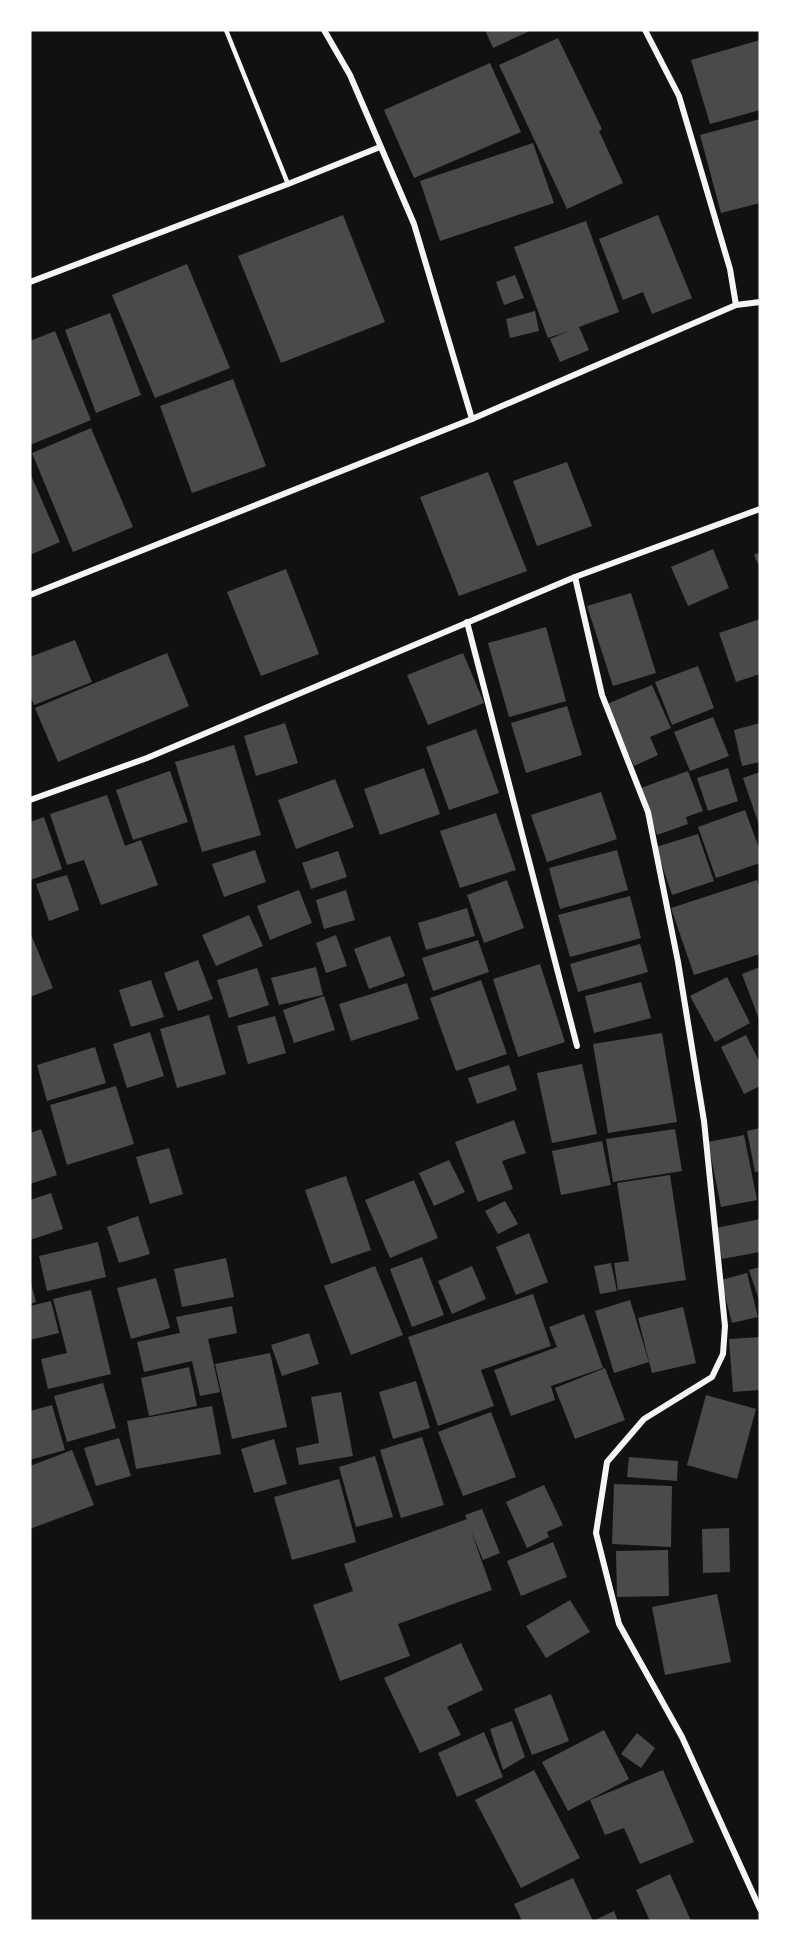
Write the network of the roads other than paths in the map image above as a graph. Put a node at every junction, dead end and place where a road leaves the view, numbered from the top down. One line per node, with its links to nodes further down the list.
1 (226, 30): 5 (lane)
2 (324, 30): 4 (street)
3 (645, 30): 8 (street)
4 (380, 147): 5 (street); 9 (street)
5 (288, 184): 6 (street)
6 (30, 282)
7 (760, 302): 8 (street)
8 (736, 305): 9 (street)
9 (472, 419): 12 (street)
10 (760, 509): 11 (street)
11 (575, 578): 13 (street); 16 (street)
12 (30, 595)
13 (467, 622): 14 (street); 15 (street)
14 (30, 800)
15 (578, 1046)
16 (760, 1909)

